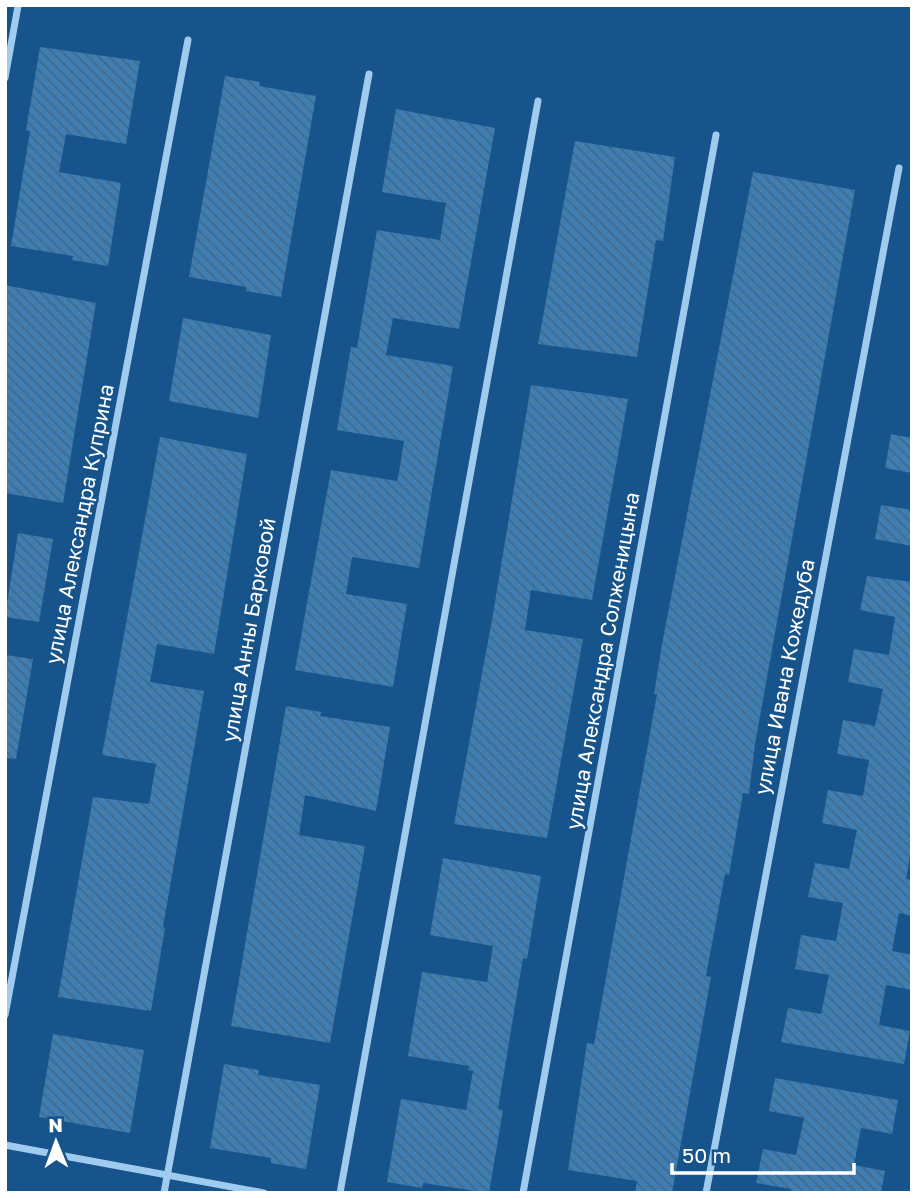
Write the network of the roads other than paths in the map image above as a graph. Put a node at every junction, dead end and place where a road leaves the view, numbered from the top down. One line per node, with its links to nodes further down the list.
1 (18, 6): 4 (street)
2 (188, 40): 8 (street, улица Александра Куприна)
3 (369, 74): 10 (street, улица Анны Барковой)
4 (5, 78)
5 (538, 101): 13 (street)
6 (716, 135): 14 (street, улица Александра Солженицына)
7 (899, 168): 15 (street, улица Ивана Кожедуба)
8 (5, 1015)
9 (5, 1145): 10 (street)
10 (167, 1175): 11 (street, улица Анны Барковой); 12 (street)
11 (164, 1193)
12 (264, 1193)
13 (340, 1193)
14 (523, 1193)
15 (706, 1193)

